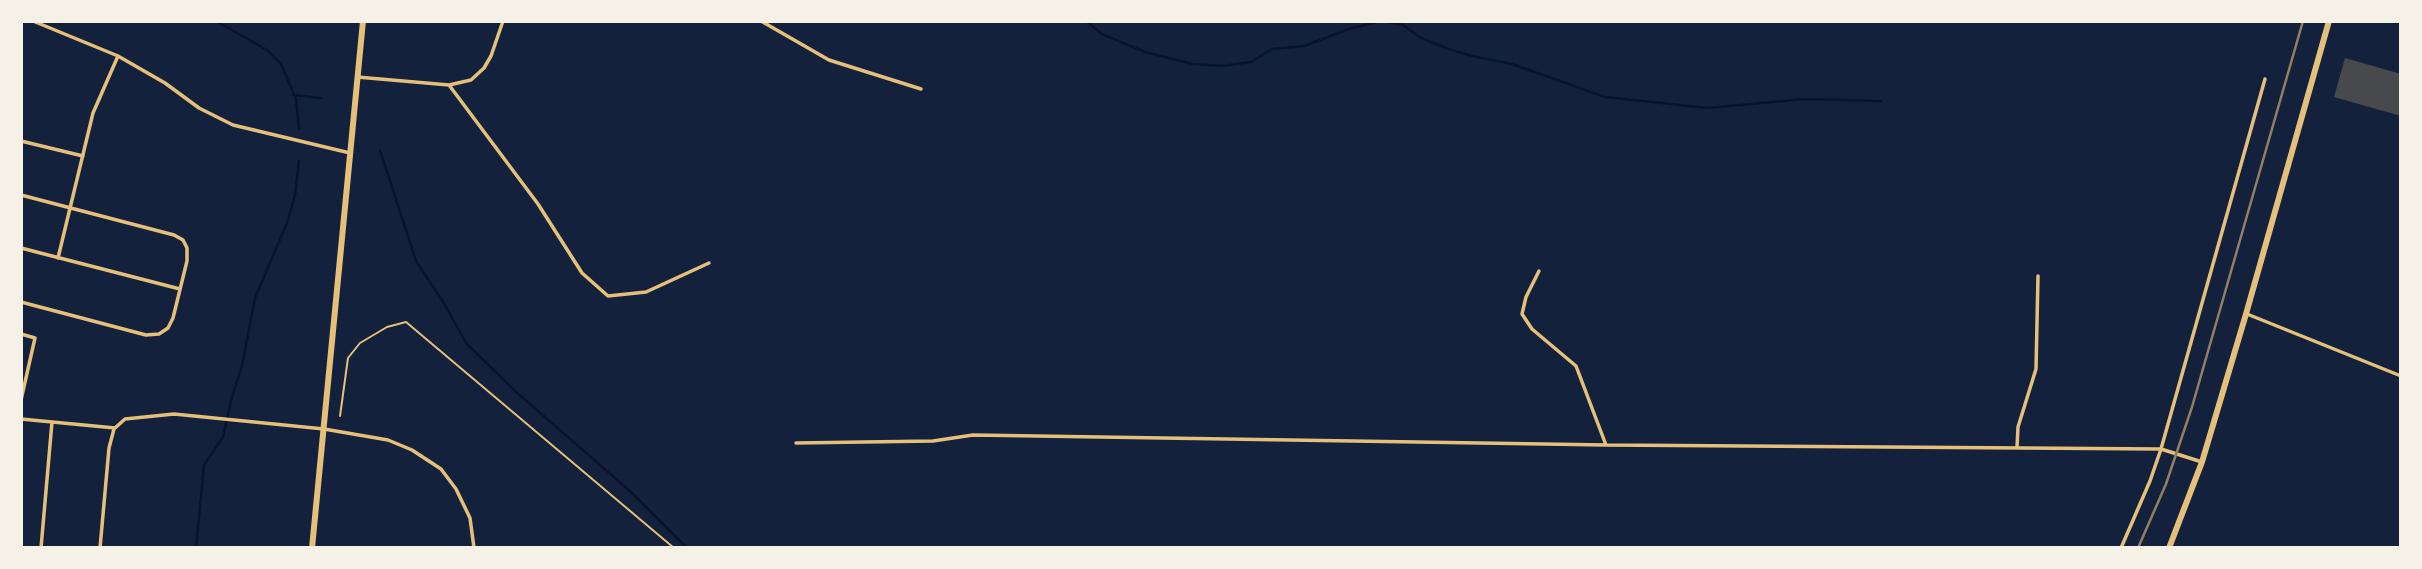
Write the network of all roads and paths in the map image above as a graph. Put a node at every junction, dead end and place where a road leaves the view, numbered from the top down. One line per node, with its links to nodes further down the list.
1 (33, 21): 6 (street)
2 (363, 21): 7 (main road)
3 (503, 21): 9 (street)
4 (761, 21): 10 (street)
5 (2329, 21): 23 (main road)
6 (118, 56): 12 (street); 13 (street)
7 (357, 77): 9 (street); 12 (main road)
8 (2265, 79): 35 (street)
9 (449, 85): 18 (street)
10 (921, 89)
11 (21, 141): 13 (street)
12 (350, 153): 31 (main road)
13 (83, 156): 15 (street)
14 (21, 195): 15 (street)
15 (70, 208): 17 (street); 21 (street)
16 (21, 248): 17 (street)
17 (58, 258): 21 (street)
18 (709, 263)
19 (1539, 271): 33 (street)
20 (2038, 276): 34 (street)
21 (180, 289): 22 (street)
22 (21, 302)
23 (2246, 314): 25 (street); 36 (main road)
24 (21, 334): 26 (street)
25 (2401, 376)
26 (21, 400)
27 (340, 416): 41 (path)
28 (21, 419): 29 (street)
29 (52, 422): 30 (street); 37 (street)
30 (115, 428): 31 (street); 38 (street)
31 (324, 429): 39 (main road); 40 (street)
32 (796, 443): 33 (street)
33 (1606, 445): 34 (street)
34 (2017, 447): 35 (street)
35 (2161, 449): 36 (street); 42 (street)
36 (2202, 462): 43 (main road)
37 (41, 548)
38 (100, 548)
39 (312, 548)
40 (474, 548)
41 (674, 548)
42 (2121, 548)
43 (2169, 548)

